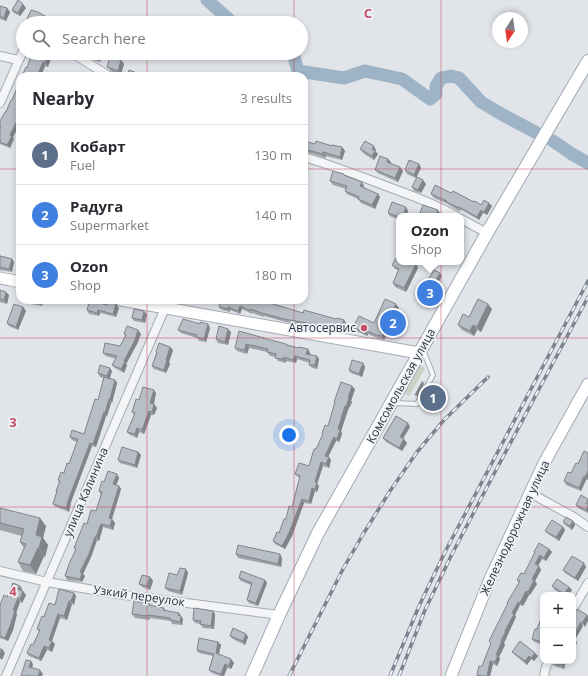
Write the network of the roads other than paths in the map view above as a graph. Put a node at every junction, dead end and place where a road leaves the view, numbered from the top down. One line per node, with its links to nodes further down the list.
1 (0, 56): 2 (street)
2 (16, 60)
3 (18, 60): 7 (street)
4 (83, 60): 6 (street)
5 (588, 60): 11 (main road, Комсомольская улица)
6 (103, 72)
7 (0, 104)
8 (308, 158): 9 (street)
9 (451, 213)
10 (464, 221): 11 (street)
11 (487, 233): 16 (main road, Комсомольская улица)
12 (0, 278): 13 (street)
13 (16, 281)
14 (143, 304): 15 (street)
15 (165, 308): 16 (street); 22 (street, улица Калинина)
16 (421, 351): 18 (main road, Комсомольская улица); 18 (lane)
17 (588, 384): 19 (street, Железнодорожная улица)
18 (391, 403): 25 (main road, Комсомольская улица)
19 (530, 493): 20 (street); 29 (street, Железнодорожная улица)
20 (588, 527)
21 (0, 571): 22 (street, Узкий переулок)
22 (47, 582): 25 (street, Узкий переулок); 27 (street, улица Калинина)
23 (588, 583): 24 (street)
24 (576, 604)
25 (279, 615): 28 (main road, Комсомольская улица)
26 (548, 664): 30 (street)
27 (6, 676)
28 (252, 676)
29 (451, 676)
30 (544, 676)

